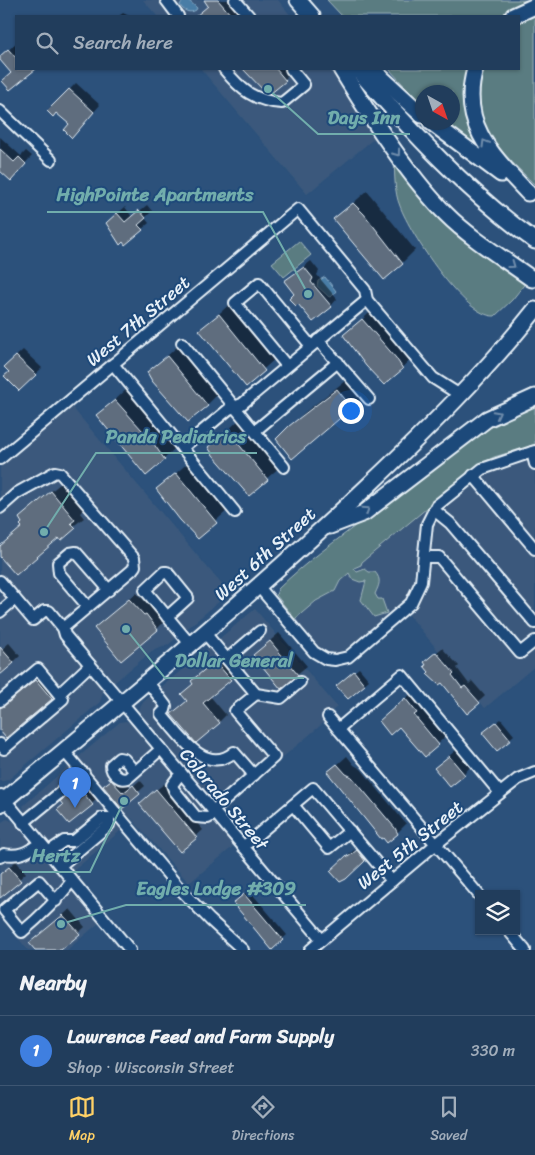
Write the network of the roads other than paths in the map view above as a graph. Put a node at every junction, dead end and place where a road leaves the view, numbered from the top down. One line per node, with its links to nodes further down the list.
1 (166, 0): 4 (street)
2 (235, 0): 5 (street)
3 (535, 6): 6 (highway)
4 (177, 15)
5 (248, 15)
6 (515, 15)
7 (225, 70): 8 (street)
8 (292, 70)
9 (341, 70): 19 (highway, one-way to 19)
10 (358, 70): 18 (highway)
11 (373, 70): 13 (highway)
12 (475, 70): 17 (highway, one-way to 12)
13 (415, 109)
14 (0, 111): 16 (street)
15 (443, 130): 17 (highway)
16 (51, 160)
17 (532, 195)
18 (535, 241)
19 (532, 279)
20 (367, 300): 23 (street); 25 (street, West 7th Street); 27 (street)
21 (535, 310): 27 (highway, West 6th Street)
22 (182, 342): 30 (street)
23 (315, 343): 24 (street); 26 (street); 26 (street)
24 (338, 362): 29 (street); 31 (street)
25 (113, 364): 32 (street); 34 (street, West 7th Street)
26 (287, 366): 30 (street)
27 (460, 395): 41 (highway, West 6th Street)
28 (535, 397): 41 (highway, one-way to 28)
29 (369, 399)
30 (235, 407): 31 (street); 32 (street)
31 (255, 431): 36 (street)
32 (182, 448): 40 (street)
33 (533, 451): 35 (street); 37 (street)
34 (0, 459)
35 (535, 464)
36 (284, 466)
37 (473, 475): 39 (street); 42 (street)
38 (0, 508): 46 (street)
39 (434, 510): 43 (street); 51 (street)
40 (235, 512)
41 (322, 530): 45 (highway, West 6th Street)
42 (535, 549)
43 (424, 557): 45 (street); 55 (street)
44 (0, 581): 47 (street)
45 (259, 587): 53 (highway, West 6th Street)
46 (109, 590): 48 (street); 48 (street)
47 (15, 599): 49 (street); 52 (street, Colorado Street)
48 (88, 608): 52 (street)
49 (0, 612)
50 (167, 617): 50 (street); 56 (street)
51 (535, 623)
52 (64, 628): 58 (street, Colorado Street)
53 (205, 632): 56 (highway, West 6th Street); 57 (street)
54 (260, 632): 57 (street)
55 (535, 641)
56 (190, 644): 59 (highway, West 6th Street)
57 (227, 659): 62 (street)
58 (90, 665): 61 (street); 64 (street, Colorado Street)
59 (147, 681): 64 (highway, West 6th Street); 74 (street)
60 (300, 682): 62 (street)
61 (59, 694): 63 (street); 67 (street)
62 (256, 694): 74 (street)
63 (0, 701)
64 (121, 702): 68 (street, Colorado Street); 69 (highway, West 6th Street)
65 (328, 717): 66 (street)
66 (338, 728): 75 (street); 82 (street)
67 (0, 744)
68 (161, 750): 70 (street); 73 (street, Colorado Street)
69 (64, 751): 72 (street); 76 (highway, West 6th Street)
70 (135, 772)
71 (535, 772): 75 (street, West 5th Street)
72 (84, 773): 79 (street); 95 (street)
73 (181, 773): 78 (street, Colorado Street); 78 (street)
74 (254, 775): 78 (street)
75 (500, 793): 82 (street, West 5th Street)
76 (2, 800): 79 (street)
77 (293, 805): 80 (street); 80 (street); 83 (street)
78 (214, 812): 83 (street, Colorado Street)
79 (24, 823): 81 (street)
80 (350, 831): 88 (street)
81 (40, 843): 84 (street); 85 (street)
82 (436, 844): 88 (street, West 5th Street); 89 (street)
83 (243, 847): 92 (street, Colorado Street)
84 (48, 852): 86 (street); 86 (street)
85 (0, 857)
86 (60, 866): 87 (street)
87 (72, 881): 90 (street); 94 (street)
88 (392, 881): 92 (street, West 5th Street)
89 (475, 890)
90 (56, 901): 90 (street)
91 (512, 935): 93 (street)
92 (322, 940): 96 (street, West 5th Street)
93 (520, 948)
94 (130, 950)
95 (243, 950)
96 (310, 950)

